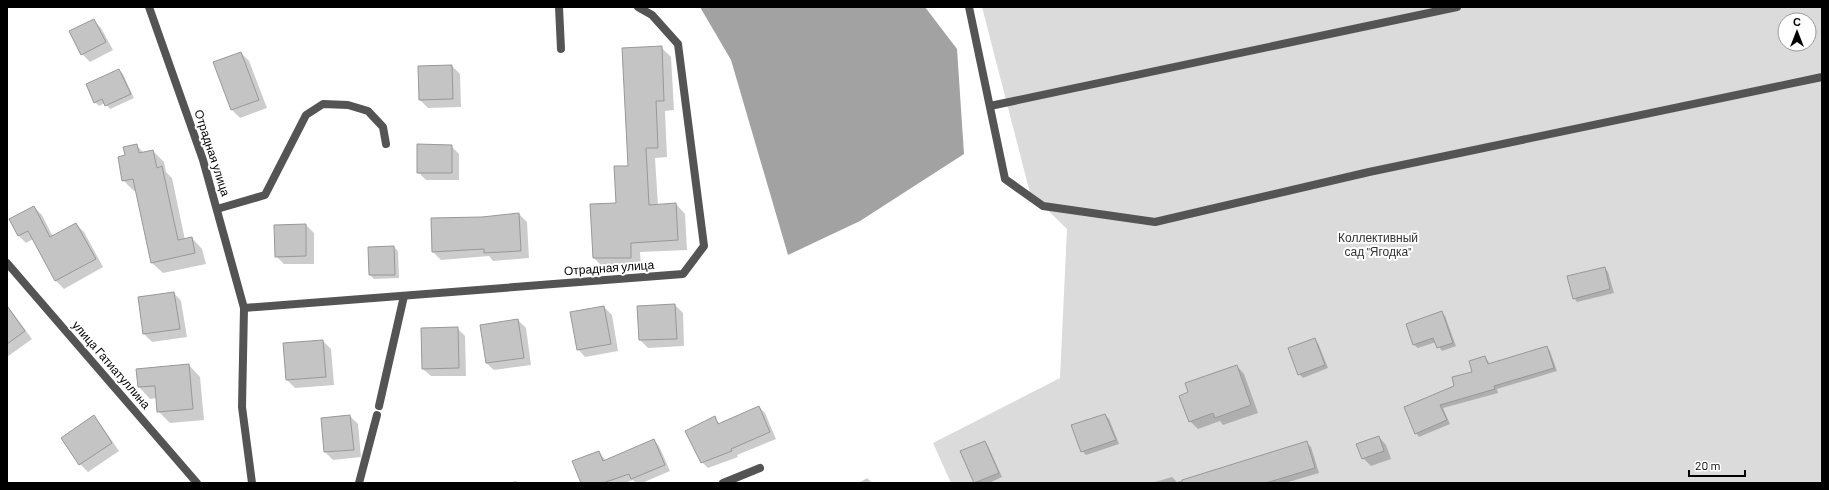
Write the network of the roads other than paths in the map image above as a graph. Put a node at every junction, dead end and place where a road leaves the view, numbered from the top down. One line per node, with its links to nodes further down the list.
1 (149, 7): 10 (street, Отрадная улица)
2 (559, 7): 6 (street)
3 (638, 7): 12 (street, Отрадная улица)
4 (969, 7): 8 (street)
5 (1457, 7): 8 (street)
6 (561, 49)
7 (1822, 77): 8 (street)
8 (990, 106)
9 (386, 144): 10 (street)
10 (217, 208): 13 (street, Отрадная улица)
11 (7, 263): 17 (street, улица Гатиатуллина)
12 (404, 296): 13 (street, Отрадная улица); 14 (street)
13 (244, 308): 18 (street, Отрадная улица)
14 (379, 406)
15 (378, 415): 19 (street)
16 (760, 468): 20 (street)
17 (198, 483)
18 (252, 483)
19 (359, 483)
20 (723, 483)

